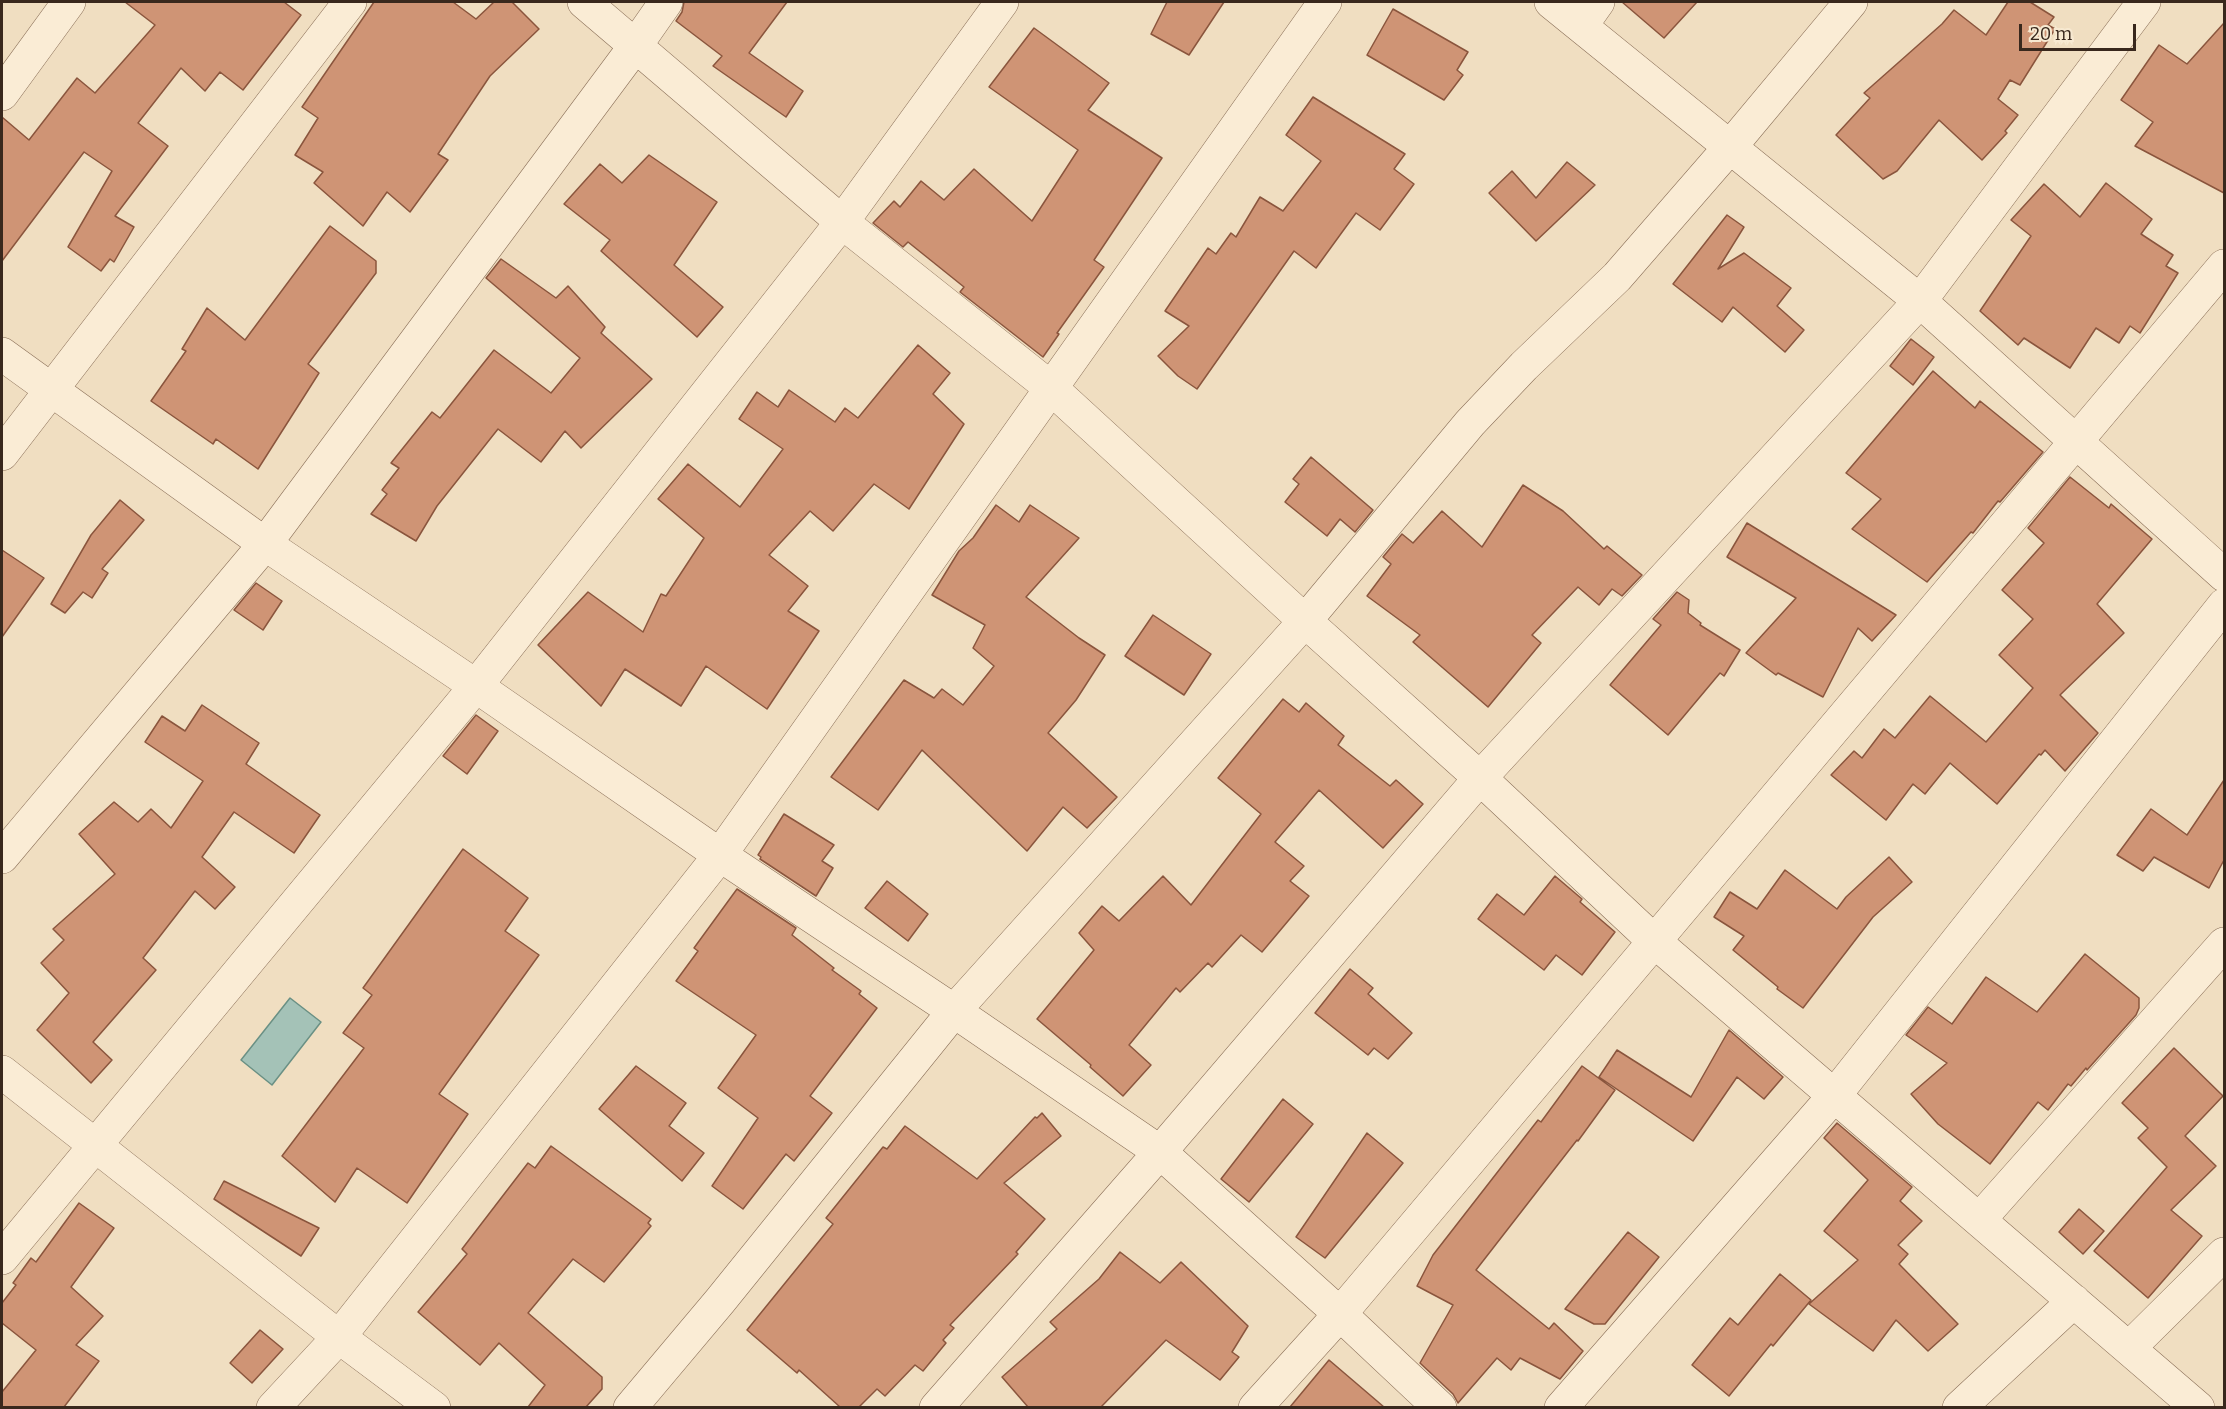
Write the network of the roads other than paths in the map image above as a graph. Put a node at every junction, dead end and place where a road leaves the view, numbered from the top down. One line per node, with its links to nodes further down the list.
1 (69, 2): 12 (street)
2 (350, 2): 19 (street)
3 (584, 2): 11 (street)
4 (666, 2): 11 (street)
5 (1002, 2): 14 (street)
6 (1325, 2): 18 (street)
7 (1551, 2): 10 (street)
8 (1851, 2): 13 (street)
9 (2144, 2): 16 (street)
10 (1589, 14): 13 (street)
11 (636, 45): 14 (street); 22 (street)
12 (2, 94)
13 (1730, 147): 16 (street); 25 (street)
14 (842, 222): 18 (street); 26 (street)
15 (2224, 266): 20 (street)
16 (1920, 301): 20 (street); 27 (street)
17 (2, 354): 19 (street)
18 (1051, 388): 25 (street); 28 (street)
19 (50, 390): 21 (street); 22 (street)
20 (2075, 442): 23 (street); 30 (street)
21 (2, 454)
22 (266, 544): 26 (street); 29 (street)
23 (2224, 575)
24 (2224, 605): 34 (street)
25 (1305, 621): 27 (street); 32 (street)
26 (476, 686): 28 (street); 35 (street)
27 (1480, 778): 30 (street); 36 (street)
28 (720, 855): 32 (street); 42 (street)
29 (2, 857)
30 (1654, 941): 34 (street); 41 (street)
31 (2224, 944): 37 (street)
32 (954, 1011): 36 (street); 46 (street)
33 (2, 1072): 35 (street)
34 (1834, 1096): 37 (street); 50 (street)
35 (95, 1143): 39 (street); 42 (street)
36 (1160, 1152): 41 (street); 47 (street)
37 (1979, 1220): 40 (street)
38 (2224, 1254): 43 (street)
39 (2, 1258)
40 (2074, 1301): 43 (street); 51 (street)
41 (1340, 1314): 48 (street); 49 (street)
42 (339, 1337): 44 (street); 45 (street)
43 (2129, 1348): 52 (street)
44 (273, 1407)
45 (434, 1407)
46 (630, 1407)
47 (936, 1407)
48 (1255, 1407)
49 (1440, 1407)
50 (1561, 1407)
51 (1959, 1407)
52 (2198, 1407)

